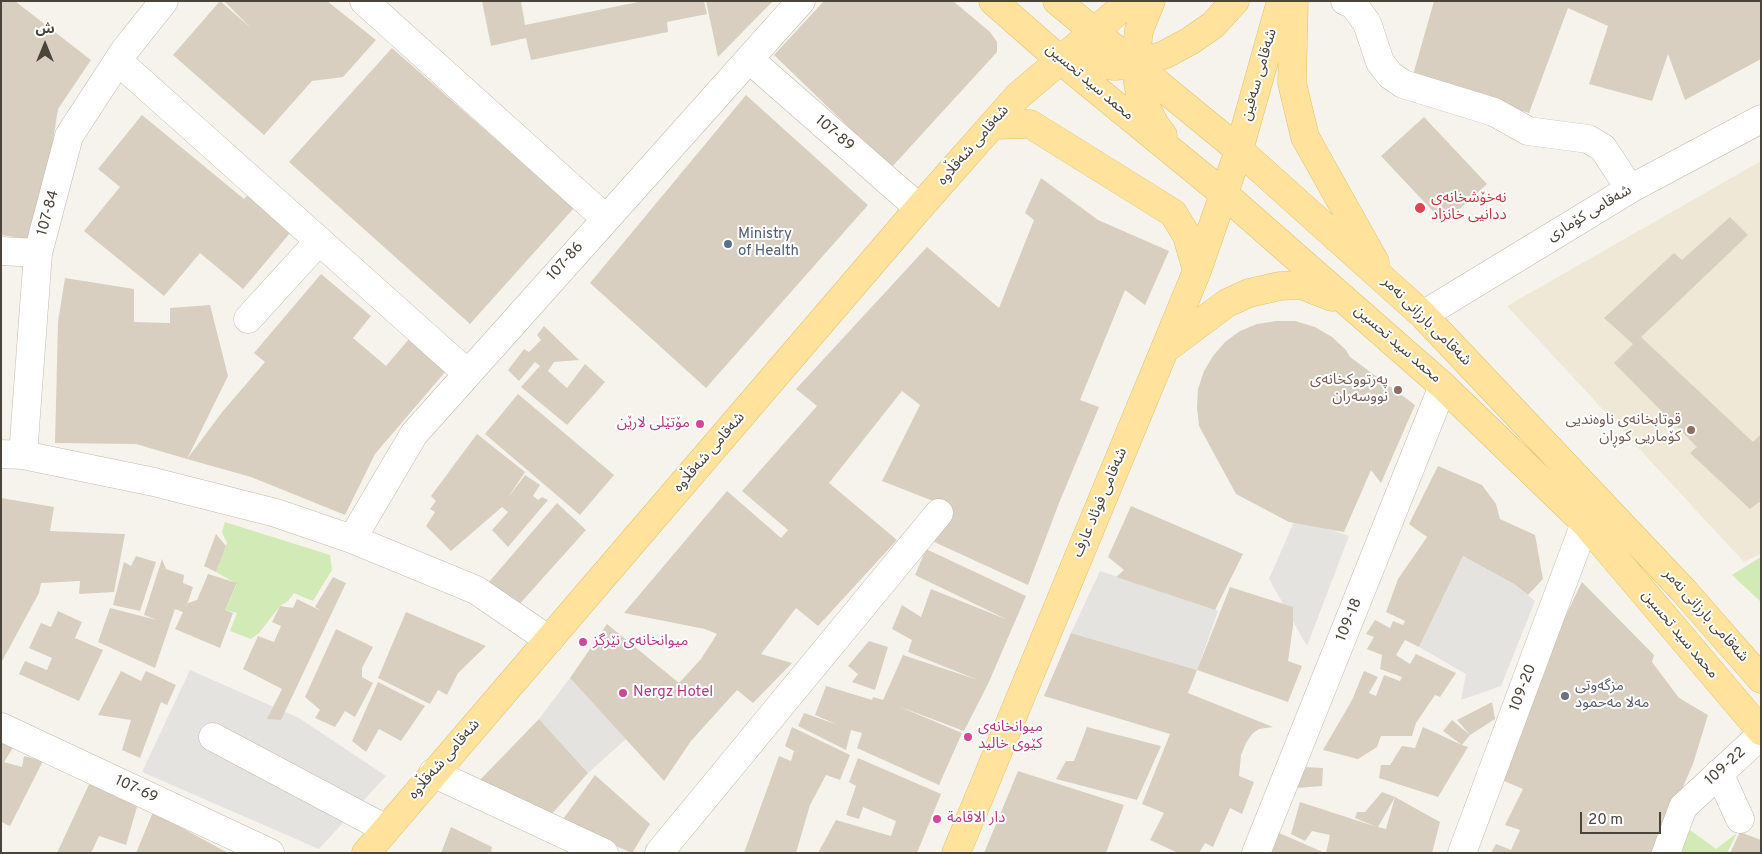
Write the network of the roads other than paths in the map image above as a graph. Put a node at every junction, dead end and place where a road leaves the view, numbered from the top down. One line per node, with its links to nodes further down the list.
1 (164, 1): 15 (street, 107-84)
2 (364, 1): 24 (street)
3 (801, 1): 13 (street, 107-86)
4 (993, 1): 14 (main road, محمد سید تحسین)
5 (1057, 1): 12 (main road, شەقامی بارزانی نەمر)
6 (1130, 1): 12 (main road)
7 (1151, 1): 16 (main road)
8 (1235, 1): 16 (main road)
9 (1281, 1): 19 (main road, شەقامی سەفین)
10 (1294, 1): 29 (main road)
11 (1345, 1): 21 (street)
12 (1096, 32): 14 (main road); 16 (main road, شەقامی بارزانی نەمر)
13 (749, 59): 23 (street, 107-89); 24 (street, 107-86)
14 (1059, 59): 16 (main road); 18 (main road, شەقامی شەقڵاوە); 20 (main road, محمد سید تحسین)
15 (118, 61): 25 (street); 27 (street, 107-84)
16 (1135, 64): 19 (main road, شەقامی بارزانی نەمر); 20 (main road)
17 (1761, 119): 21 (street, شەقامی کۆماری)
18 (993, 125): 23 (main road, شەقامی شەقڵاوە); 28 (main road)
19 (1239, 150): 22 (main road, شەقامی فوئاد عارف); 29 (main road, شەقامی بارزانی نەمر)
20 (1187, 164): 22 (main road, محمد سید تحسین)
21 (1630, 189): 31 (street, شەقامی کۆماری)
22 (1224, 194): 28 (main road, شەقامی فوئاد عارف); 30 (main road, محمد سید تحسین)
23 (919, 208): 40 (main road, شەقامی شەقڵاوە)
24 (605, 218): 34 (street, 107-86)
25 (319, 241): 32 (street); 34 (street)
26 (1, 251): 27 (street)
27 (38, 253): 36 (street, 107-84)
28 (1197, 272): 33 (main road, شەقامی فوئاد عارف)
29 (1387, 283): 31 (main road, شەقامی بارزانی نەمر)
30 (1348, 304): 33 (main road); 35 (main road, محمد سید تحسین)
31 (1423, 315): 41 (main road, شەقامی بارزانی نەمر)
32 (248, 319)
33 (1165, 349): 54 (main road, شەقامی فوئاد عارف)
34 (467, 373): 39 (street, 107-86)
35 (1443, 386): 38 (main road, محمد سید تحسین); 55 (street, 109-18)
36 (12, 454): 39 (street)
37 (939, 513): 53 (street)
38 (1585, 523): 43 (main road, محمد سید تحسین); 56 (street, 109-20)
39 (352, 539): 40 (street)
40 (549, 640): 46 (main road, شەقامی شەقڵاوە)
41 (1761, 679)
42 (1, 728): 50 (street, 107-69)
43 (1761, 731)
44 (1761, 735): 47 (street, 109-22)
45 (213, 737): 49 (street)
46 (433, 773): 49 (main road, شەقامی شەقڵاوە); 52 (street)
47 (1719, 773): 48 (street); 57 (street, 109-22)
48 (1740, 819)
49 (386, 829): 51 (main road, شەقامی شەقڵاوە)
50 (270, 853)
51 (366, 853)
52 (604, 853)
53 (658, 853)
54 (956, 853)
55 (1256, 853)
56 (1462, 853)
57 (1666, 853)

